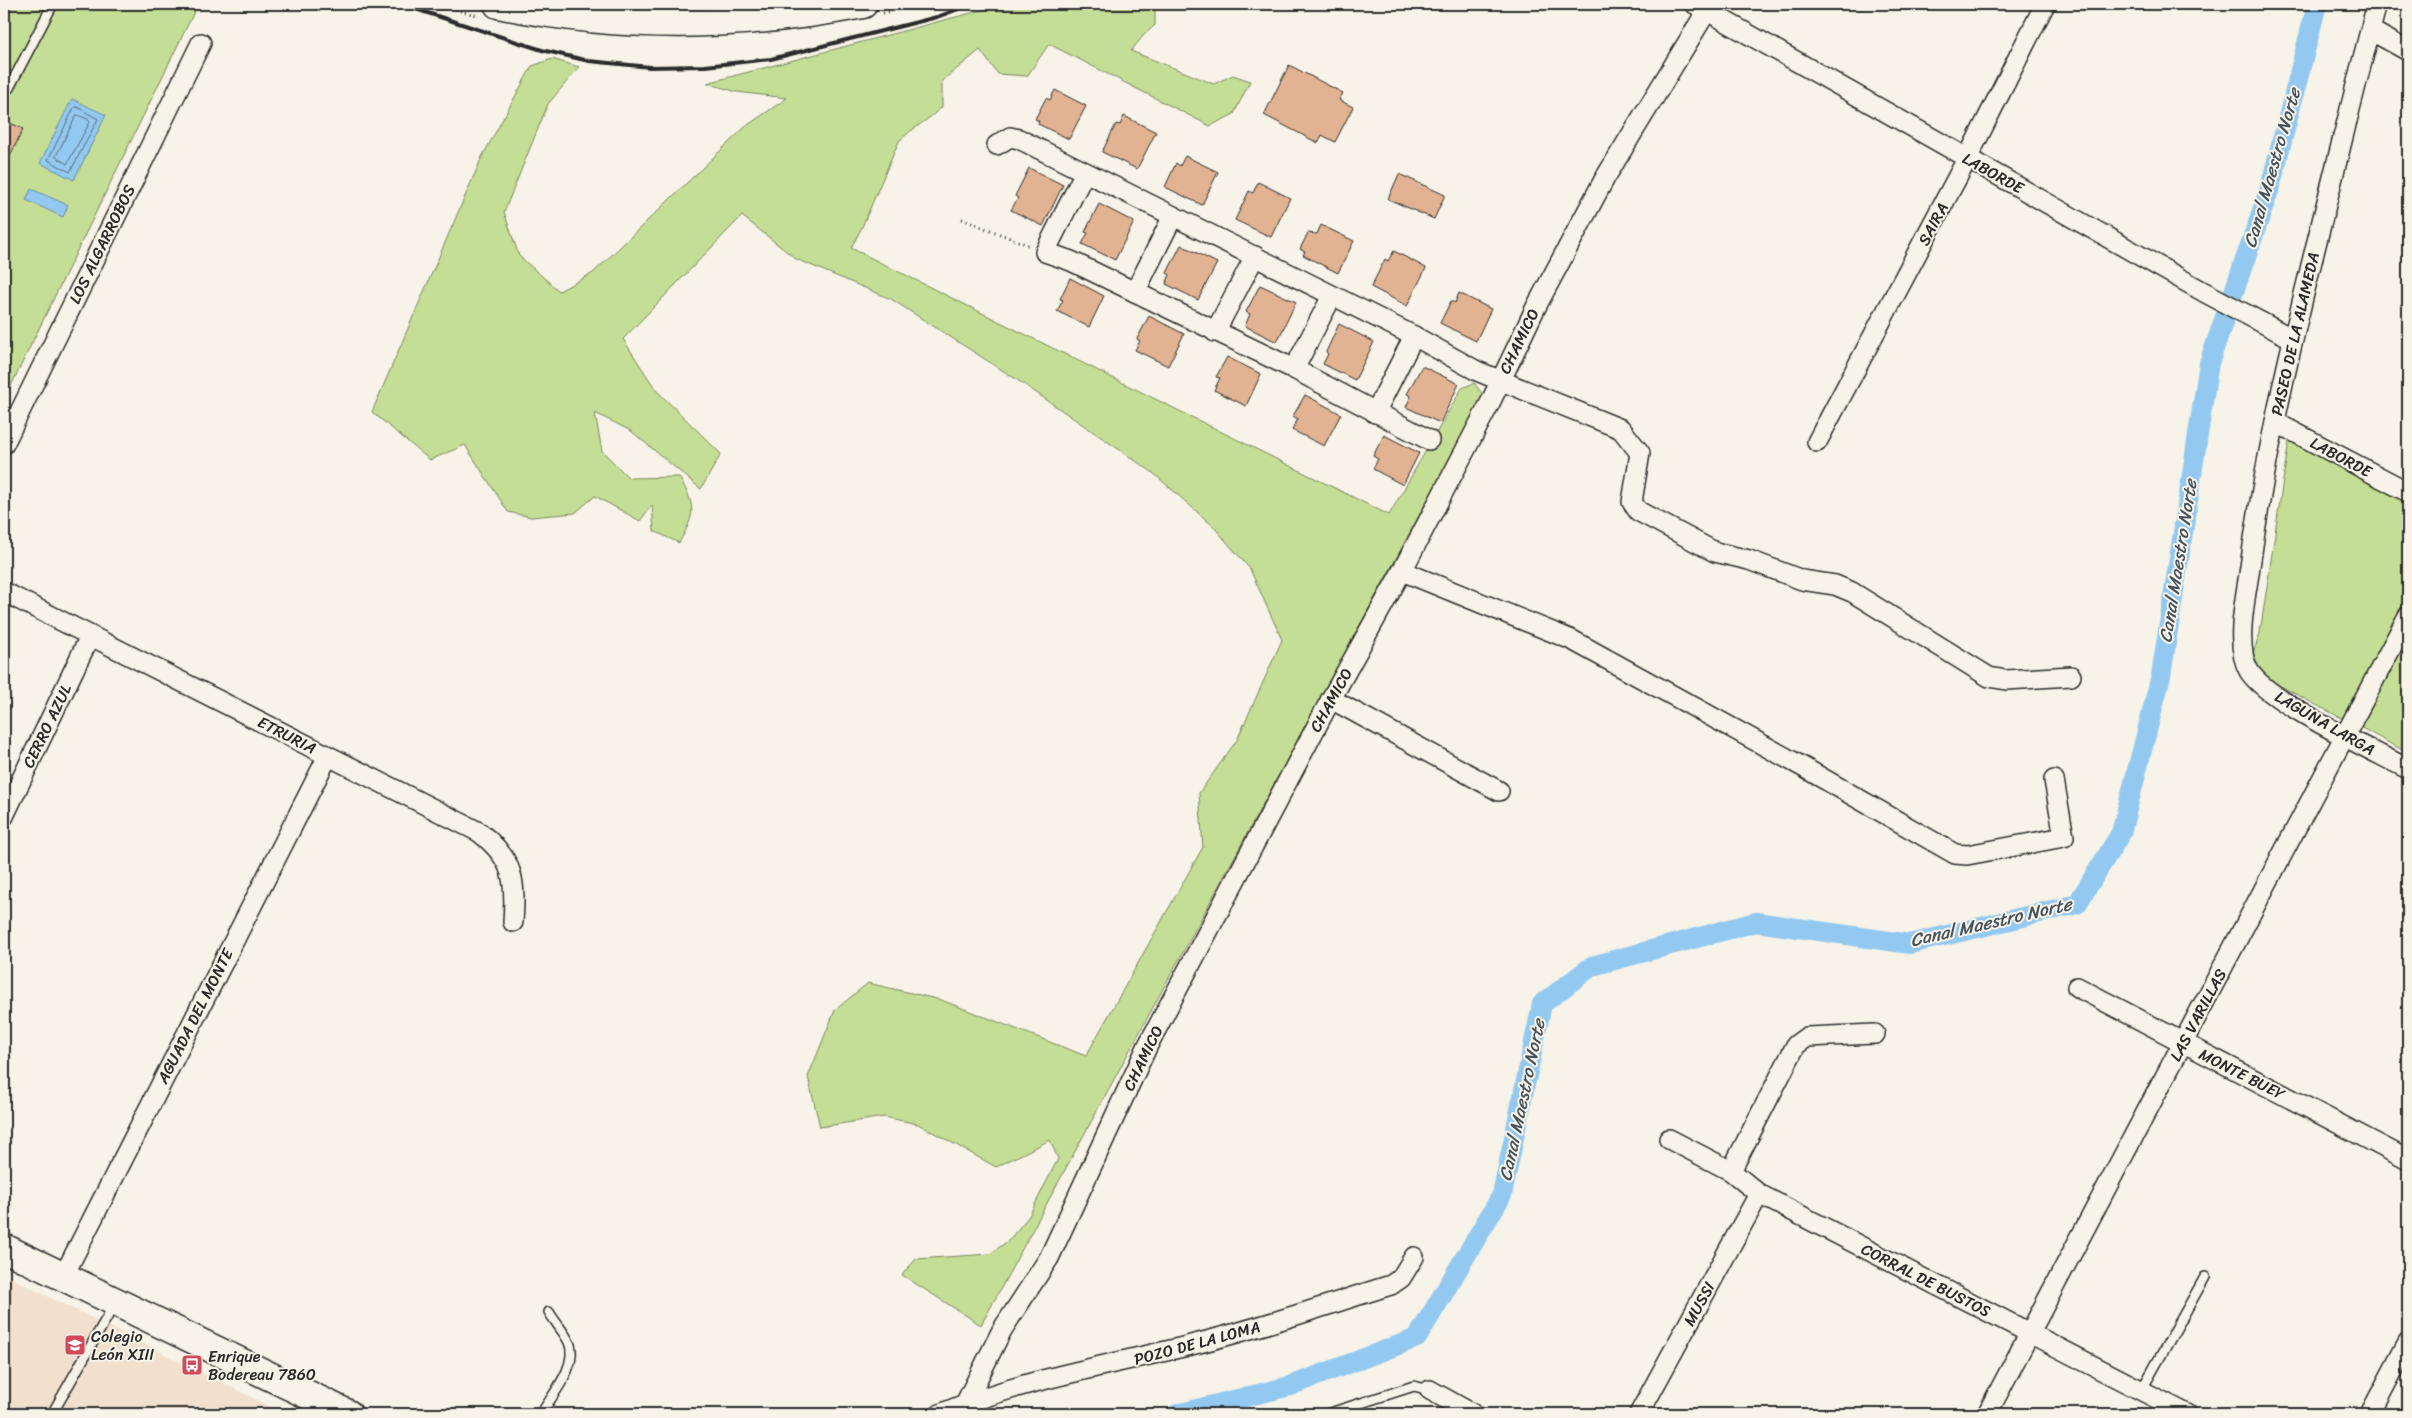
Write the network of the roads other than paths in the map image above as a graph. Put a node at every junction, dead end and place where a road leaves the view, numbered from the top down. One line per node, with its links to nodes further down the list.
1 (53, 4): 10 (lane)
2 (498, 4): 3 (main road)
3 (863, 4)
4 (2045, 4): 12 (street, SAIRA)
5 (2376, 4): 7 (street, PASEO DE LA ALAMEDA)
6 (1705, 6): 12 (street, LABORDE); 22 (street, CHAMICO)
7 (2370, 30): 9 (street); 20 (street, PASEO DE LA ALAMEDA)
8 (201, 43): 27 (street, LOS ALGARROBOS)
9 (2408, 51)
10 (4, 90)
11 (997, 145): 13 (street)
12 (1967, 159): 20 (street, LABORDE); 26 (street, SAIRA)
13 (1085, 172): 14 (street); 16 (street)
14 (1173, 216): 15 (street); 16 (street)
15 (1255, 256): 17 (street); 18 (street)
16 (1135, 292): 18 (street)
17 (1332, 296): 19 (street); 21 (street)
18 (1215, 332): 21 (street)
19 (1414, 336): 22 (street); 23 (street)
20 (2292, 339): 24 (street, PASEO DE LA ALAMEDA)
21 (1294, 369): 23 (street)
22 (1500, 381): 29 (street, CHAMICO); 34 (street)
23 (1375, 412): 25 (street)
24 (2275, 422): 28 (street, LABORDE); 33 (street, PASEO DE LA ALAMEDA)
25 (1428, 440)
26 (1817, 442)
27 (4, 444)
28 (2408, 492)
29 (1402, 571): 35 (street, CHAMICO); 39 (street)
30 (4, 592): 32 (street, ETRURIA)
31 (2408, 616): 36 (street, LAS VARILLAS)
32 (90, 636): 37 (street, ETRURIA); 41 (street, CERRO AZUL)
33 (2248, 669): 36 (street, LAGUNA LARGA)
34 (2071, 676)
35 (1331, 699): 40 (street); 60 (street, CHAMICO)
36 (2345, 736): 38 (street, LAGUNA LARGA); 45 (street, LAS VARILLAS)
37 (328, 756): 42 (street, ETRURIA); 52 (street, AGUADA DEL MONTE)
38 (2408, 769)
39 (2054, 780)
40 (1499, 791)
41 (4, 816)
42 (513, 922)
43 (2077, 987): 45 (street, MONTE BUEY)
44 (1875, 1034): 48 (street)
45 (2183, 1043): 47 (street, MONTE BUEY); 56 (street, LAS VARILLAS)
46 (1669, 1139): 48 (street, CORRAL DE BUSTOS)
47 (2408, 1160)
48 (1731, 1171): 49 (street, CORRAL DE BUSTOS)
49 (1759, 1194): 56 (street, CORRAL DE BUSTOS); 67 (street, MUSSI)
50 (4, 1248): 52 (main road)
51 (1414, 1257): 60 (street, POZO DE LA LOMA)
52 (63, 1277): 54 (main road)
53 (2205, 1277): 59 (lane)
54 (116, 1302): 61 (lane); 62 (main road)
55 (549, 1312): 63 (lane)
56 (2030, 1334): 59 (street, CORRAL DE BUSTOS); 68 (street, LAS VARILLAS)
57 (2408, 1342): 70 (street)
58 (1430, 1390): 65 (lane); 66 (street)
59 (2141, 1391): 69 (street, CORRAL DE BUSTOS)
60 (965, 1404): 64 (street)
61 (52, 1414)
62 (348, 1414)
63 (541, 1414)
64 (940, 1414)
65 (1327, 1414)
66 (1473, 1414)
67 (1639, 1414)
68 (1987, 1414)
69 (2187, 1414)
70 (2370, 1414)

